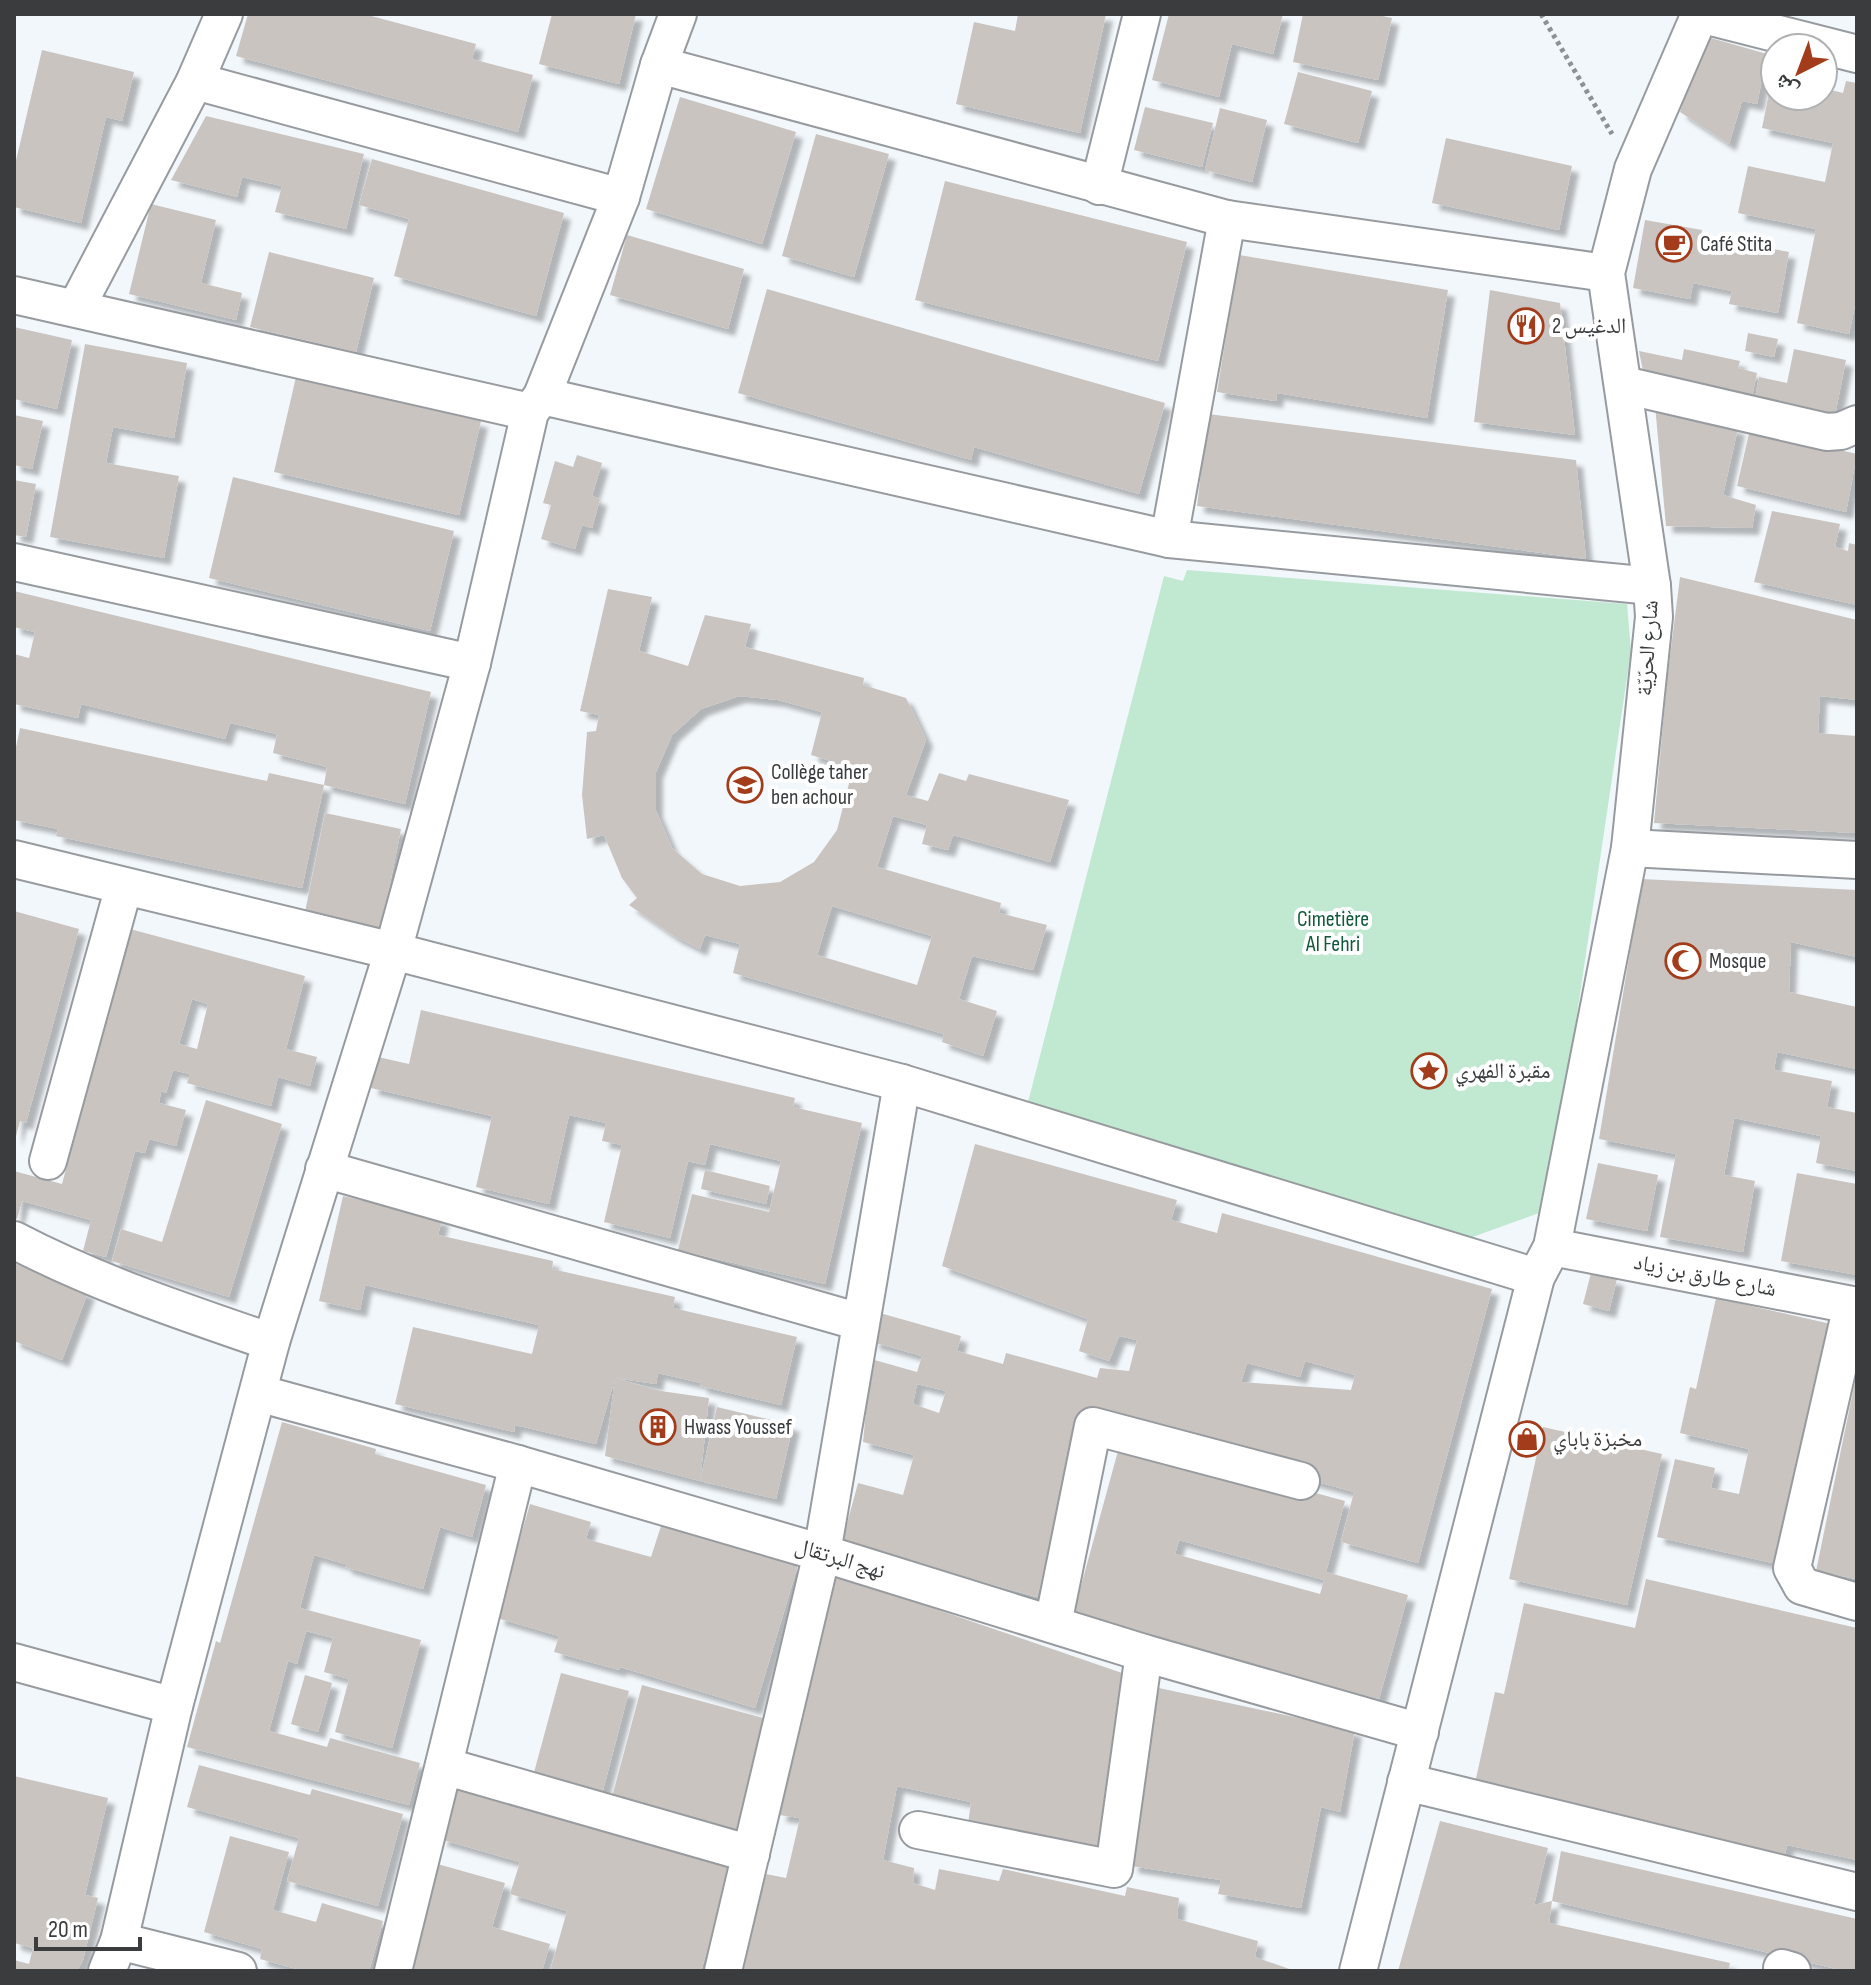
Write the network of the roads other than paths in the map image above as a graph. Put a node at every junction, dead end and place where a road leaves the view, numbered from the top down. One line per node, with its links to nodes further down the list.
1 (224, 14): 7 (street)
2 (678, 14): 6 (street)
3 (1142, 14): 8 (street)
4 (1700, 14): 5 (street); 11 (street, شارع الحرّيّة)
5 (1857, 54)
6 (659, 65): 8 (street); 9 (street)
7 (195, 81): 9 (street); 13 (street)
8 (1099, 186): 10 (street)
9 (621, 197): 15 (street)
10 (1227, 219): 11 (street); 17 (street)
11 (1606, 273): 14 (street, شارع الحرّيّة)
12 (14, 295): 13 (street)
13 (76, 308): 15 (street)
14 (1624, 385): 16 (street); 19 (street, شارع الحرّيّة)
15 (536, 404): 17 (street); 20 (street)
16 (1857, 424)
17 (1169, 539): 19 (street)
18 (14, 562): 20 (street)
19 (1652, 586): 21 (street, شارع الحرّيّة)
20 (472, 663): 25 (street)
21 (1630, 848): 23 (street); 30 (street, شارع الحرّيّة)
22 (14, 859): 24 (street, شارع طارق بن زياد)
23 (1857, 860)
24 (124, 886): 25 (street, شارع طارق بن زياد); 27 (street)
25 (393, 951): 26 (street, شارع طارق بن زياد); 28 (street)
26 (902, 1083): 30 (street, شارع طارق بن زياد); 32 (street)
27 (48, 1161)
28 (324, 1169): 32 (street); 33 (street)
29 (14, 1240): 33 (street)
30 (1544, 1262): 31 (street, شارع طارق بن زياد); 43 (street, شارع الحرّيّة)
31 (1855, 1306): 38 (street)
32 (860, 1322): 37 (street)
33 (271, 1342): 34 (street)
34 (258, 1393): 35 (street, نهج البرتقال); 42 (street)
35 (518, 1464): 37 (street, نهج البرتقال); 44 (street)
36 (1301, 1481): 39 (street)
37 (822, 1553): 39 (street, نهج البرتقال); 47 (street)
38 (1857, 1602)
39 (1053, 1624): 40 (street, نهج البرتقال)
40 (1144, 1653): 43 (street, نهج البرتقال); 46 (street)
41 (14, 1662): 42 (street)
42 (174, 1706): 49 (street)
43 (1420, 1732): 45 (street, شارع الحرّيّة)
44 (444, 1766): 47 (street); 51 (street)
45 (1406, 1782): 48 (street); 53 (street, شارع الحرّيّة)
46 (918, 1830)
47 (751, 1854): 52 (street)
48 (1857, 1892)
49 (113, 1956): 50 (street)
50 (238, 1971)
51 (393, 1971)
52 (723, 1971)
53 (1358, 1971)

